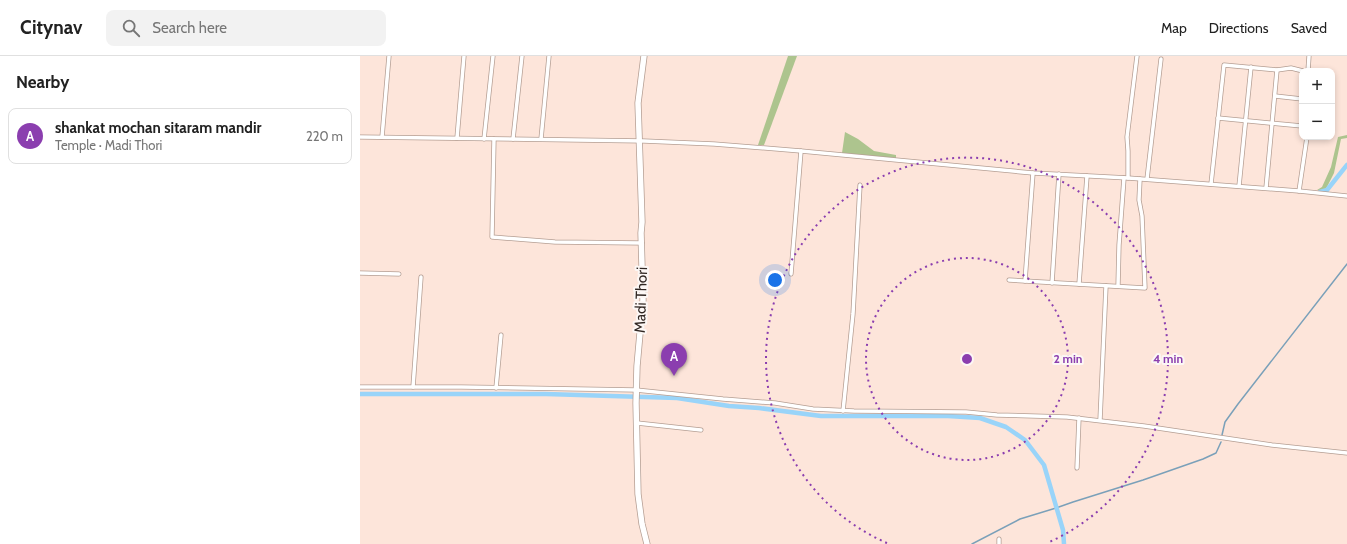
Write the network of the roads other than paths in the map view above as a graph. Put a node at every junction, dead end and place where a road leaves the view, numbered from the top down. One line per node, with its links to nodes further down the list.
1 (389, 56): 21 (street)
2 (464, 56): 22 (street)
3 (493, 56): 23 (street)
4 (522, 56): 25 (street)
5 (549, 56): 26 (street)
6 (644, 56): 27 (main road, Madi Thori)
7 (1137, 56): 33 (street)
8 (1308, 56): 11 (street)
9 (1160, 59): 35 (street)
10 (1251, 67): 12 (street); 16 (street); 17 (street)
11 (1308, 68)
12 (1278, 70): 13 (street); 14 (street)
13 (1299, 70)
14 (1275, 96): 15 (street); 18 (street)
15 (1299, 99)
16 (1218, 118): 17 (street); 36 (street)
17 (1246, 120): 18 (street); 38 (street)
18 (1273, 123): 19 (street); 39 (street)
19 (1299, 126)
20 (360, 137): 21 (street)
21 (382, 137): 22 (street)
22 (456, 138): 23 (street)
23 (484, 138): 24 (street)
24 (494, 139): 25 (street); 42 (street)
25 (513, 139): 26 (street)
26 (541, 139): 27 (street)
27 (639, 140): 29 (street); 42 (main road, Madi Thori)
28 (1307, 140): 40 (street)
29 (801, 151): 30 (street); 45 (street)
30 (1033, 173): 31 (street); 48 (street)
31 (1059, 174): 32 (street); 49 (street)
32 (1087, 176): 33 (street); 50 (street)
33 (1126, 178): 34 (street); 52 (street)
34 (1140, 179): 35 (street); 52 (street)
35 (1147, 179): 36 (street)
36 (1211, 184): 38 (street)
37 (860, 185): 58 (street)
38 (1239, 186): 39 (street)
39 (1266, 188): 40 (street)
40 (1299, 191): 41 (street)
41 (1347, 196)
42 (642, 243): 57 (main road, Madi Thori)
43 (360, 273): 44 (street)
44 (400, 274)
45 (791, 274)
46 (421, 277): 55 (street)
47 (1009, 280): 48 (street)
48 (1025, 281): 49 (street)
49 (1052, 283): 50 (street)
50 (1079, 284): 51 (street)
51 (1106, 286): 52 (street); 60 (street)
52 (1118, 286)
53 (501, 335): 56 (street)
54 (360, 387): 55 (street)
55 (413, 387): 56 (street)
56 (496, 388): 57 (street)
57 (636, 392): 58 (street); 61 (main road, Madi Thori)
58 (843, 411): 59 (street)
59 (1079, 418): 60 (street); 64 (street)
60 (1100, 420): 63 (street)
61 (637, 423): 62 (street); 66 (main road, Madi Thori)
62 (701, 430)
63 (1347, 454)
64 (1077, 468)
65 (998, 539): 67 (street)
66 (647, 544)
67 (999, 544)

